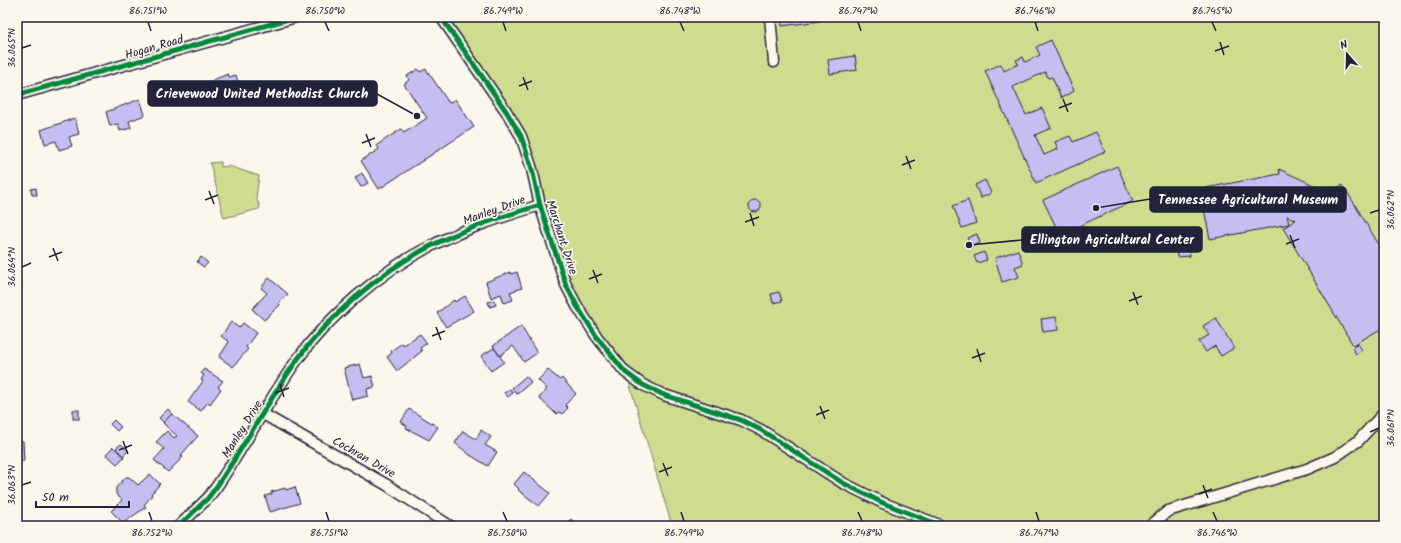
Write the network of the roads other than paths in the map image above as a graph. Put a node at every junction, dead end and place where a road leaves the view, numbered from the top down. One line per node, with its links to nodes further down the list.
1 (296, 17): 5 (street, Hogan Road)
2 (441, 17): 6 (street, Marchant Drive)
3 (770, 17): 4 (street)
4 (774, 62)
5 (17, 95)
6 (540, 205): 8 (street, Manley Drive); 11 (street, Marchant Drive)
7 (1384, 413): 12 (street)
8 (263, 414): 9 (street, Manley Drive); 10 (street, Cochran Drive)
9 (179, 526)
10 (450, 526)
11 (942, 526)
12 (1150, 526)

